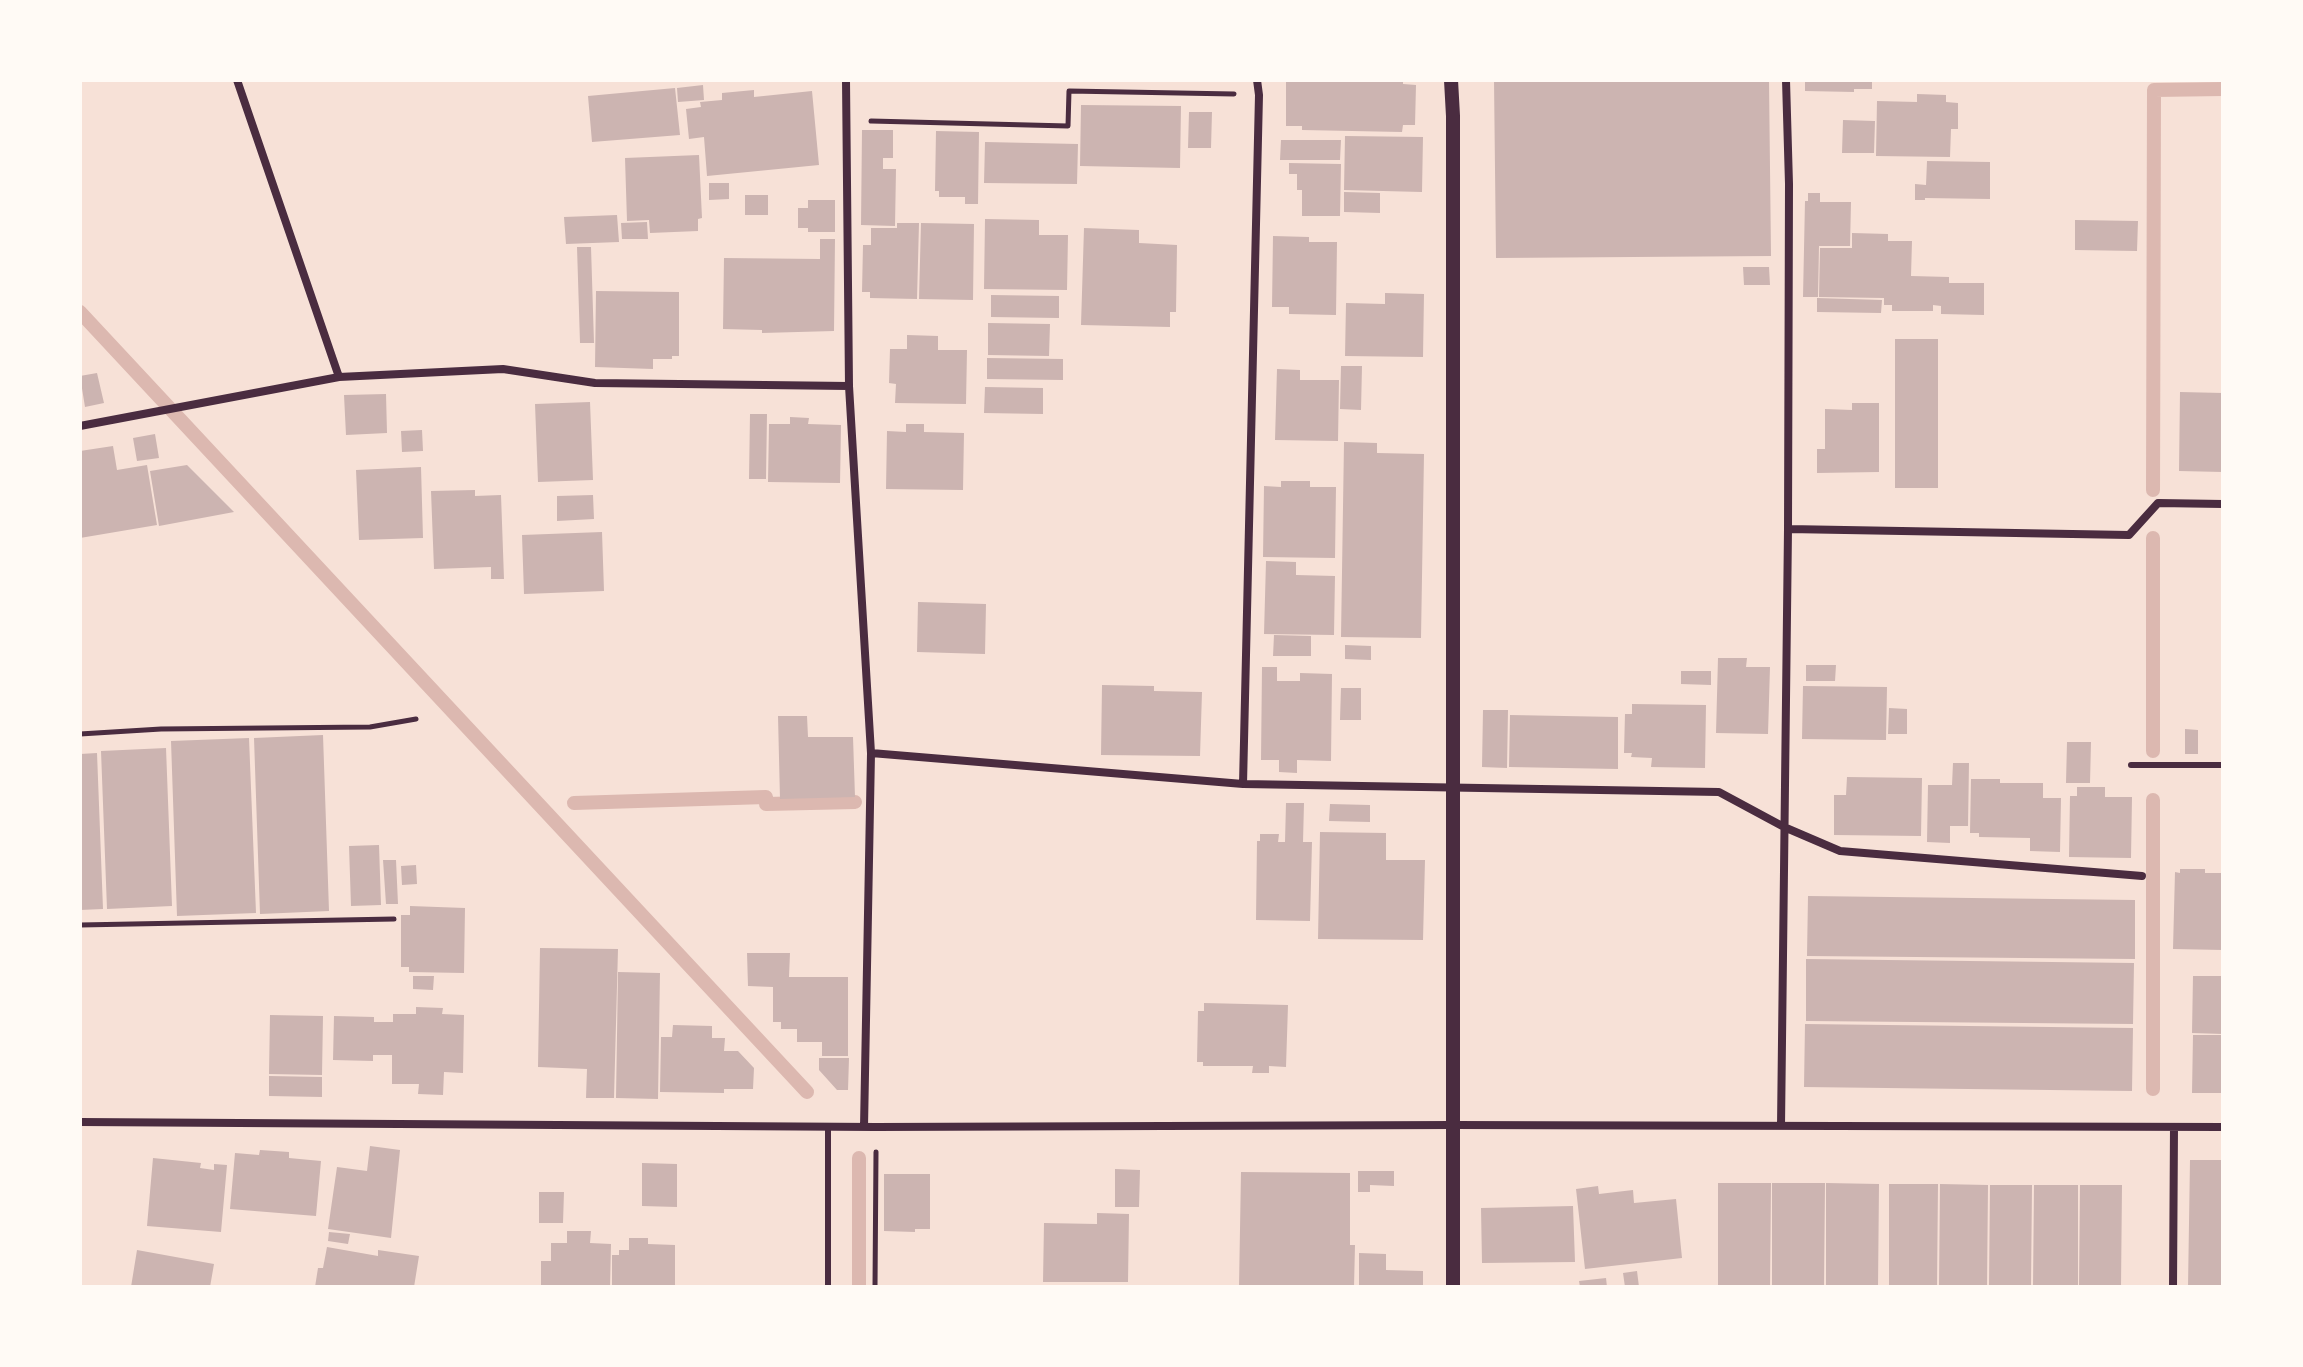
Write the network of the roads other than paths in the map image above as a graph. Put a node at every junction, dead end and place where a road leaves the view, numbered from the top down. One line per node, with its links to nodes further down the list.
1 (237, 80): 6 (street)
2 (846, 80): 7 (street)
3 (1257, 80): 14 (street)
4 (1451, 80): 15 (street)
5 (1786, 80): 10 (street)
6 (339, 377): 7 (street); 8 (street)
7 (849, 386): 11 (street)
8 (80, 426)
9 (2223, 504): 10 (street)
10 (1788, 529): 16 (street)
11 (871, 753): 14 (street); 22 (street)
12 (2131, 765): 13 (lane)
13 (2223, 765)
14 (1243, 784): 15 (street)
15 (1452, 786): 16 (street); 19 (street)
16 (1784, 827): 17 (street); 20 (street)
17 (2142, 876)
18 (80, 1122): 21 (street)
19 (1453, 1125): 20 (street); 22 (street); 26 (street)
20 (1781, 1126): 23 (street)
21 (828, 1127): 22 (street); 25 (lane)
22 (864, 1127)
23 (2174, 1127): 24 (street); 27 (street)
24 (2223, 1127)
25 (828, 1287)
26 (1453, 1287)
27 (2173, 1287)

